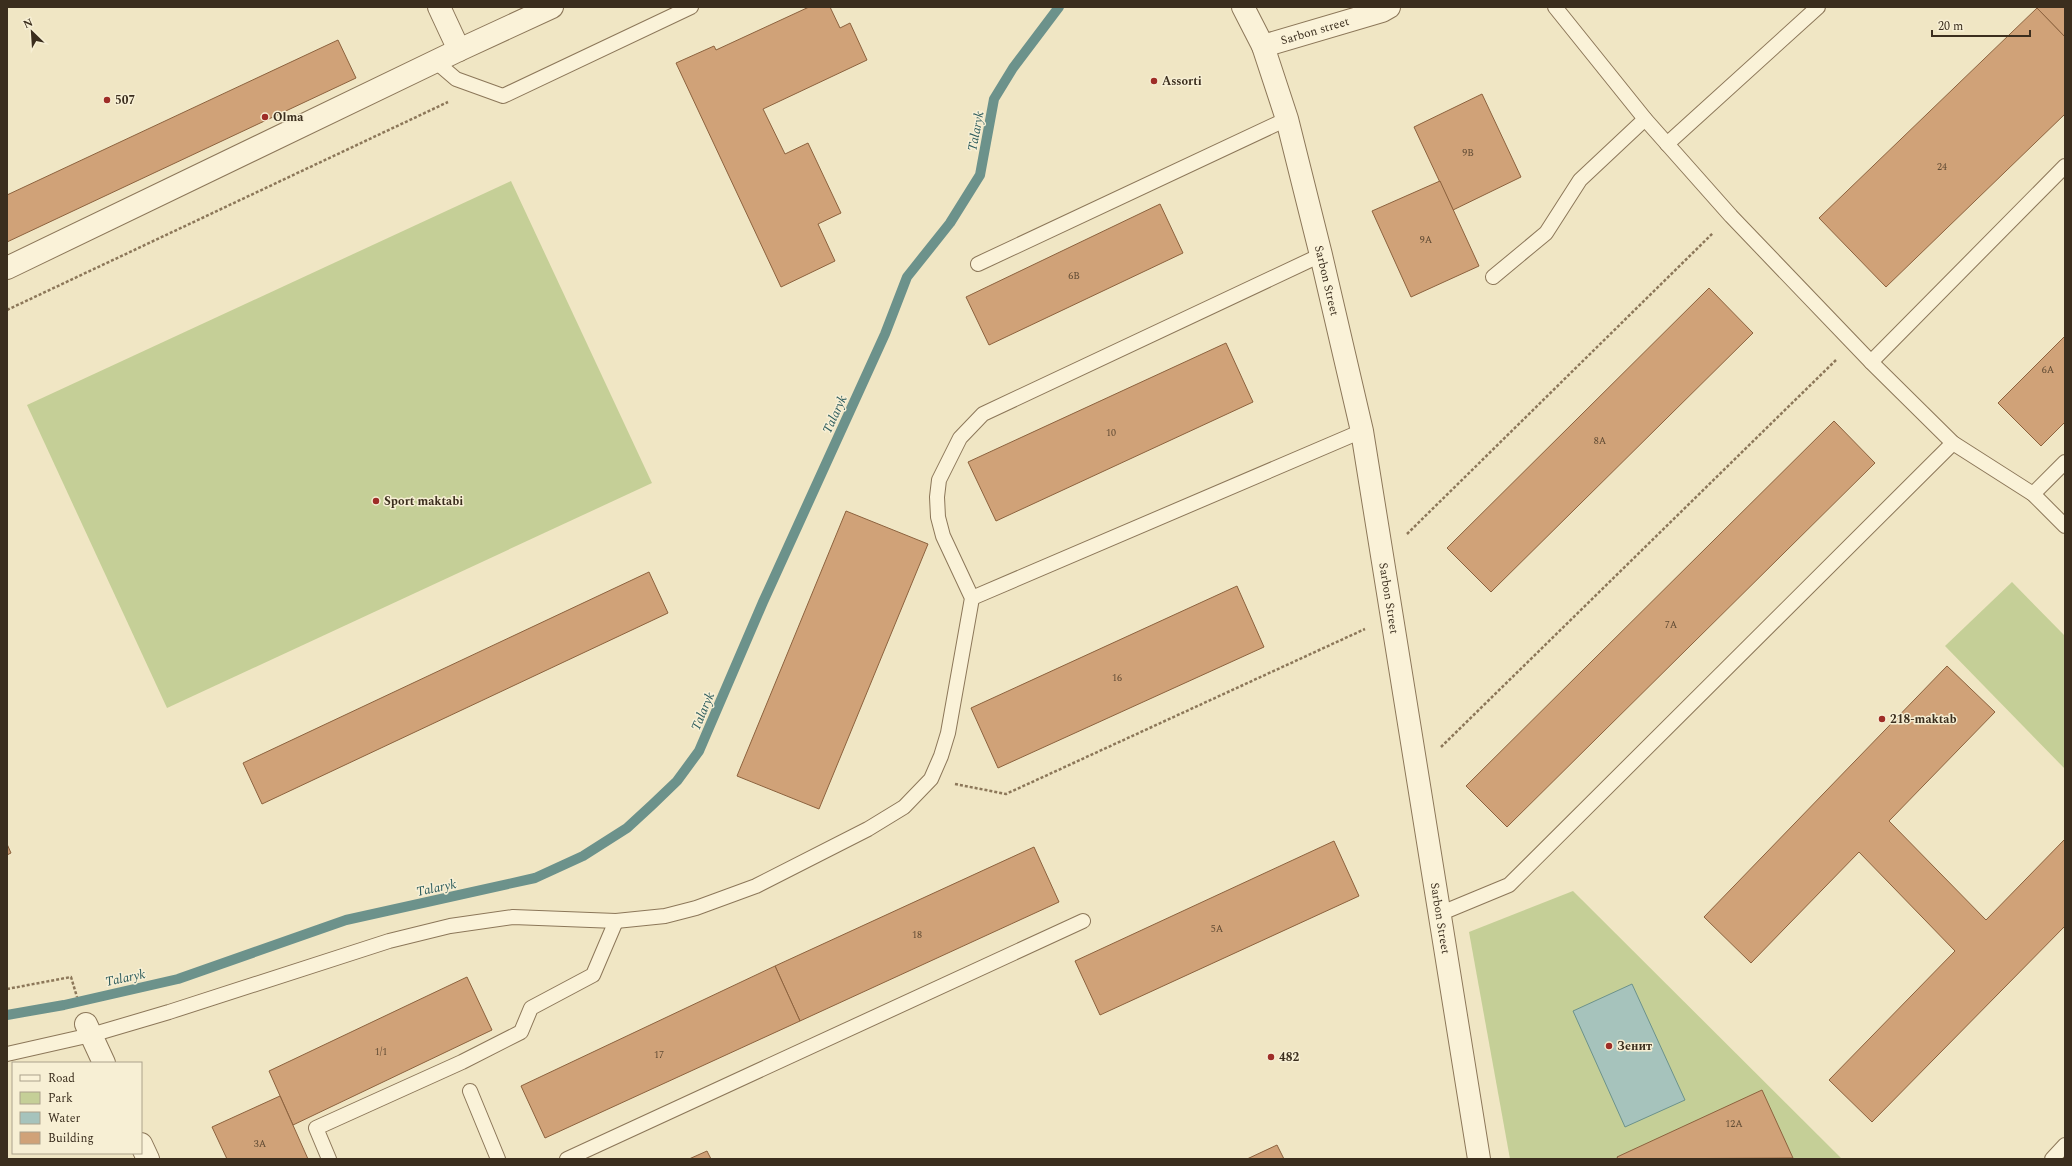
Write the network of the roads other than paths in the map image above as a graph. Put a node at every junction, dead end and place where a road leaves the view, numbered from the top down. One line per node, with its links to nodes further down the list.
1 (439, 7): 9 (street)
2 (552, 7): 9 (street)
3 (691, 7): 10 (lane)
4 (1243, 7): 8 (street, Sarbon Street)
5 (1389, 7): 8 (street, Sarbon street)
6 (1555, 7): 12 (lane)
7 (1818, 7): 13 (lane)
8 (1263, 46): 11 (street, Sarbon Street)
9 (459, 50): 10 (street)
10 (435, 61): 17 (street)
11 (1287, 119): 15 (street, Sarbon Street); 16 (lane)
12 (1644, 119): 13 (lane); 18 (lane)
13 (1667, 144): 19 (lane)
14 (2065, 166): 19 (lane)
15 (1321, 255): 20 (street, Sarbon Street); 25 (lane)
16 (978, 264)
17 (7, 268)
18 (1493, 277)
19 (1871, 362): 21 (lane)
20 (1362, 431): 25 (lane); 26 (street, Sarbon Street)
21 (1953, 443): 23 (lane); 26 (lane)
22 (2065, 462): 23 (lane)
23 (2033, 494): 24 (lane)
24 (2065, 526)
25 (972, 598): 27 (lane)
26 (1439, 914): 40 (street, Sarbon Street)
27 (616, 921): 29 (lane); 37 (lane)
28 (1084, 921): 35 (lane)
29 (88, 1029): 30 (lane); 31 (street)
30 (7, 1054)
31 (104, 1062)
32 (470, 1091): 38 (lane)
33 (2065, 1145): 41 (lane)
34 (142, 1146): 36 (street)
35 (593, 1154): 39 (lane)
36 (148, 1159)
37 (329, 1159)
38 (498, 1159)
39 (567, 1159)
40 (1479, 1159)
41 (2052, 1159)

